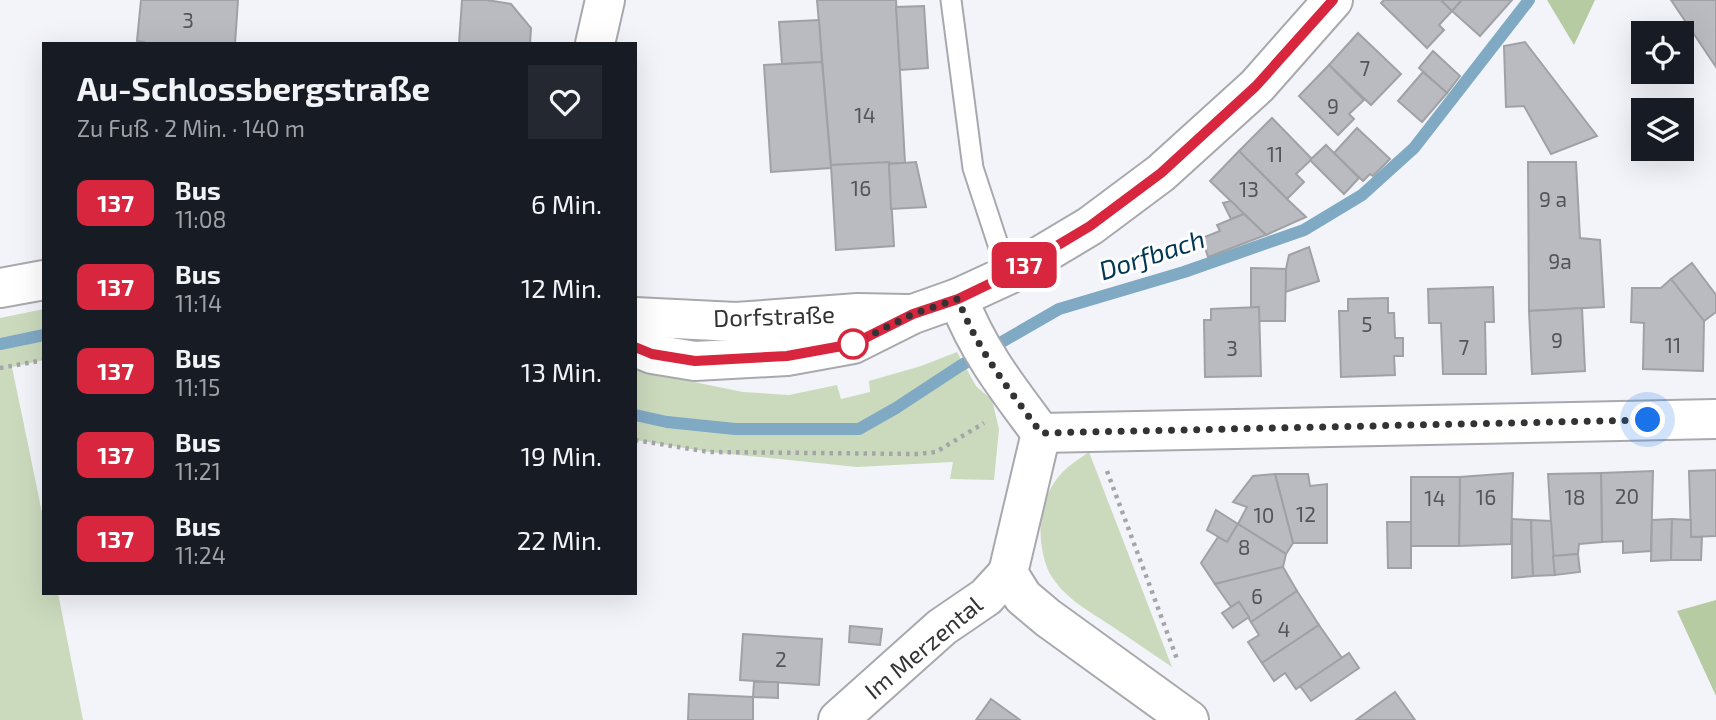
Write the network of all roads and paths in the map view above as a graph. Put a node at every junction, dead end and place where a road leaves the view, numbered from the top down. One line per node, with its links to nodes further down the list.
1 (605, 0): 4 (street)
2 (951, 0): 5 (lane)
3 (1333, 0): 5 (street, Dorfstraße)
4 (595, 42)
5 (1008, 275): 8 (street, Dorfstraße)
6 (42, 280): 7 (street)
7 (0, 288)
8 (963, 311): 9 (street, Dorfstraße); 14 (street)
9 (913, 314): 10 (street, Dorfstraße); 11 (street, Dorfstraße)
10 (637, 317)
11 (637, 348)
12 (42, 360): 13 (path)
13 (0, 368)
14 (1007, 388): 17 (street); 18 (path)
15 (1716, 419): 16 (street)
16 (1092, 430): 17 (street); 20 (path)
17 (1041, 433): 19 (street)
18 (637, 440)
19 (1007, 573): 20 (street); 21 (street, Im Merzental)
20 (1168, 713)
21 (838, 720)

